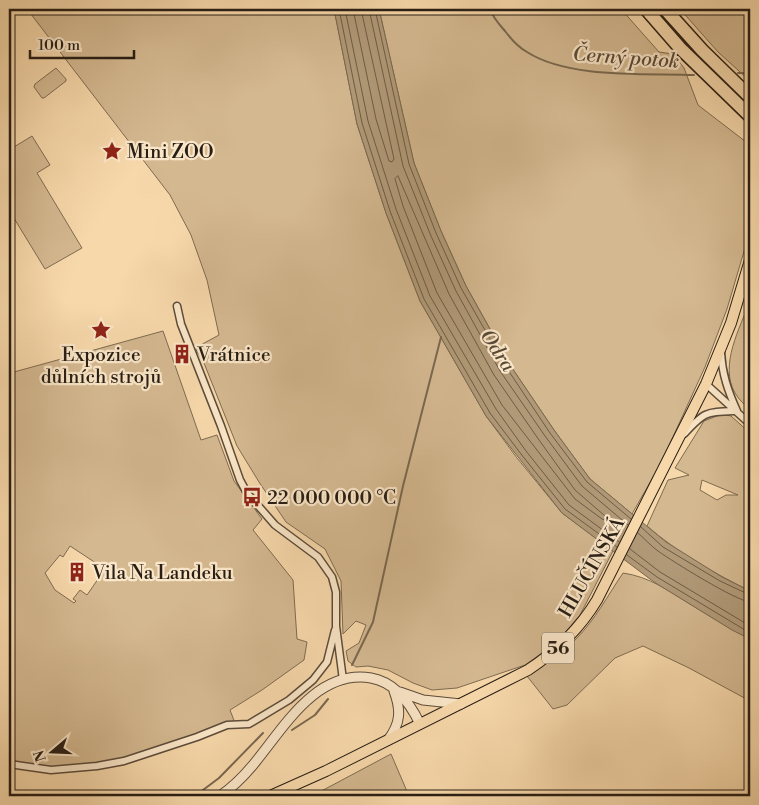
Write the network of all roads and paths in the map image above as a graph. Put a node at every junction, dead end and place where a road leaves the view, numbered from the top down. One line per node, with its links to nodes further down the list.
1 (646, 9): 4 (highway)
2 (665, 9): 3 (highway)
3 (750, 96)
4 (750, 116)
5 (750, 260): 7 (main road, HLUČÍNSKÁ / 56)
6 (177, 306): 12 (street)
7 (721, 349): 8 (main road, HLUČÍNSKÁ / 56); 9 (street)
8 (706, 384): 9 (street); 11 (main road, HLUČÍNSKÁ / 56)
9 (737, 411): 10 (street); 11 (street)
10 (750, 424)
11 (680, 438): 15 (main road, HLUČÍNSKÁ / 56)
12 (336, 626): 13 (street); 18 (street)
13 (343, 680): 14 (street); 19 (street)
14 (393, 688): 15 (street); 16 (street); 17 (street)
15 (461, 704): 16 (main road, HLUČÍNSKÁ / 56)
16 (420, 724): 17 (main road, HLUČÍNSKÁ / 56)
17 (388, 740): 20 (main road, HLUČÍNSKÁ / 56)
18 (9, 764)
19 (220, 796)
20 (270, 796)

